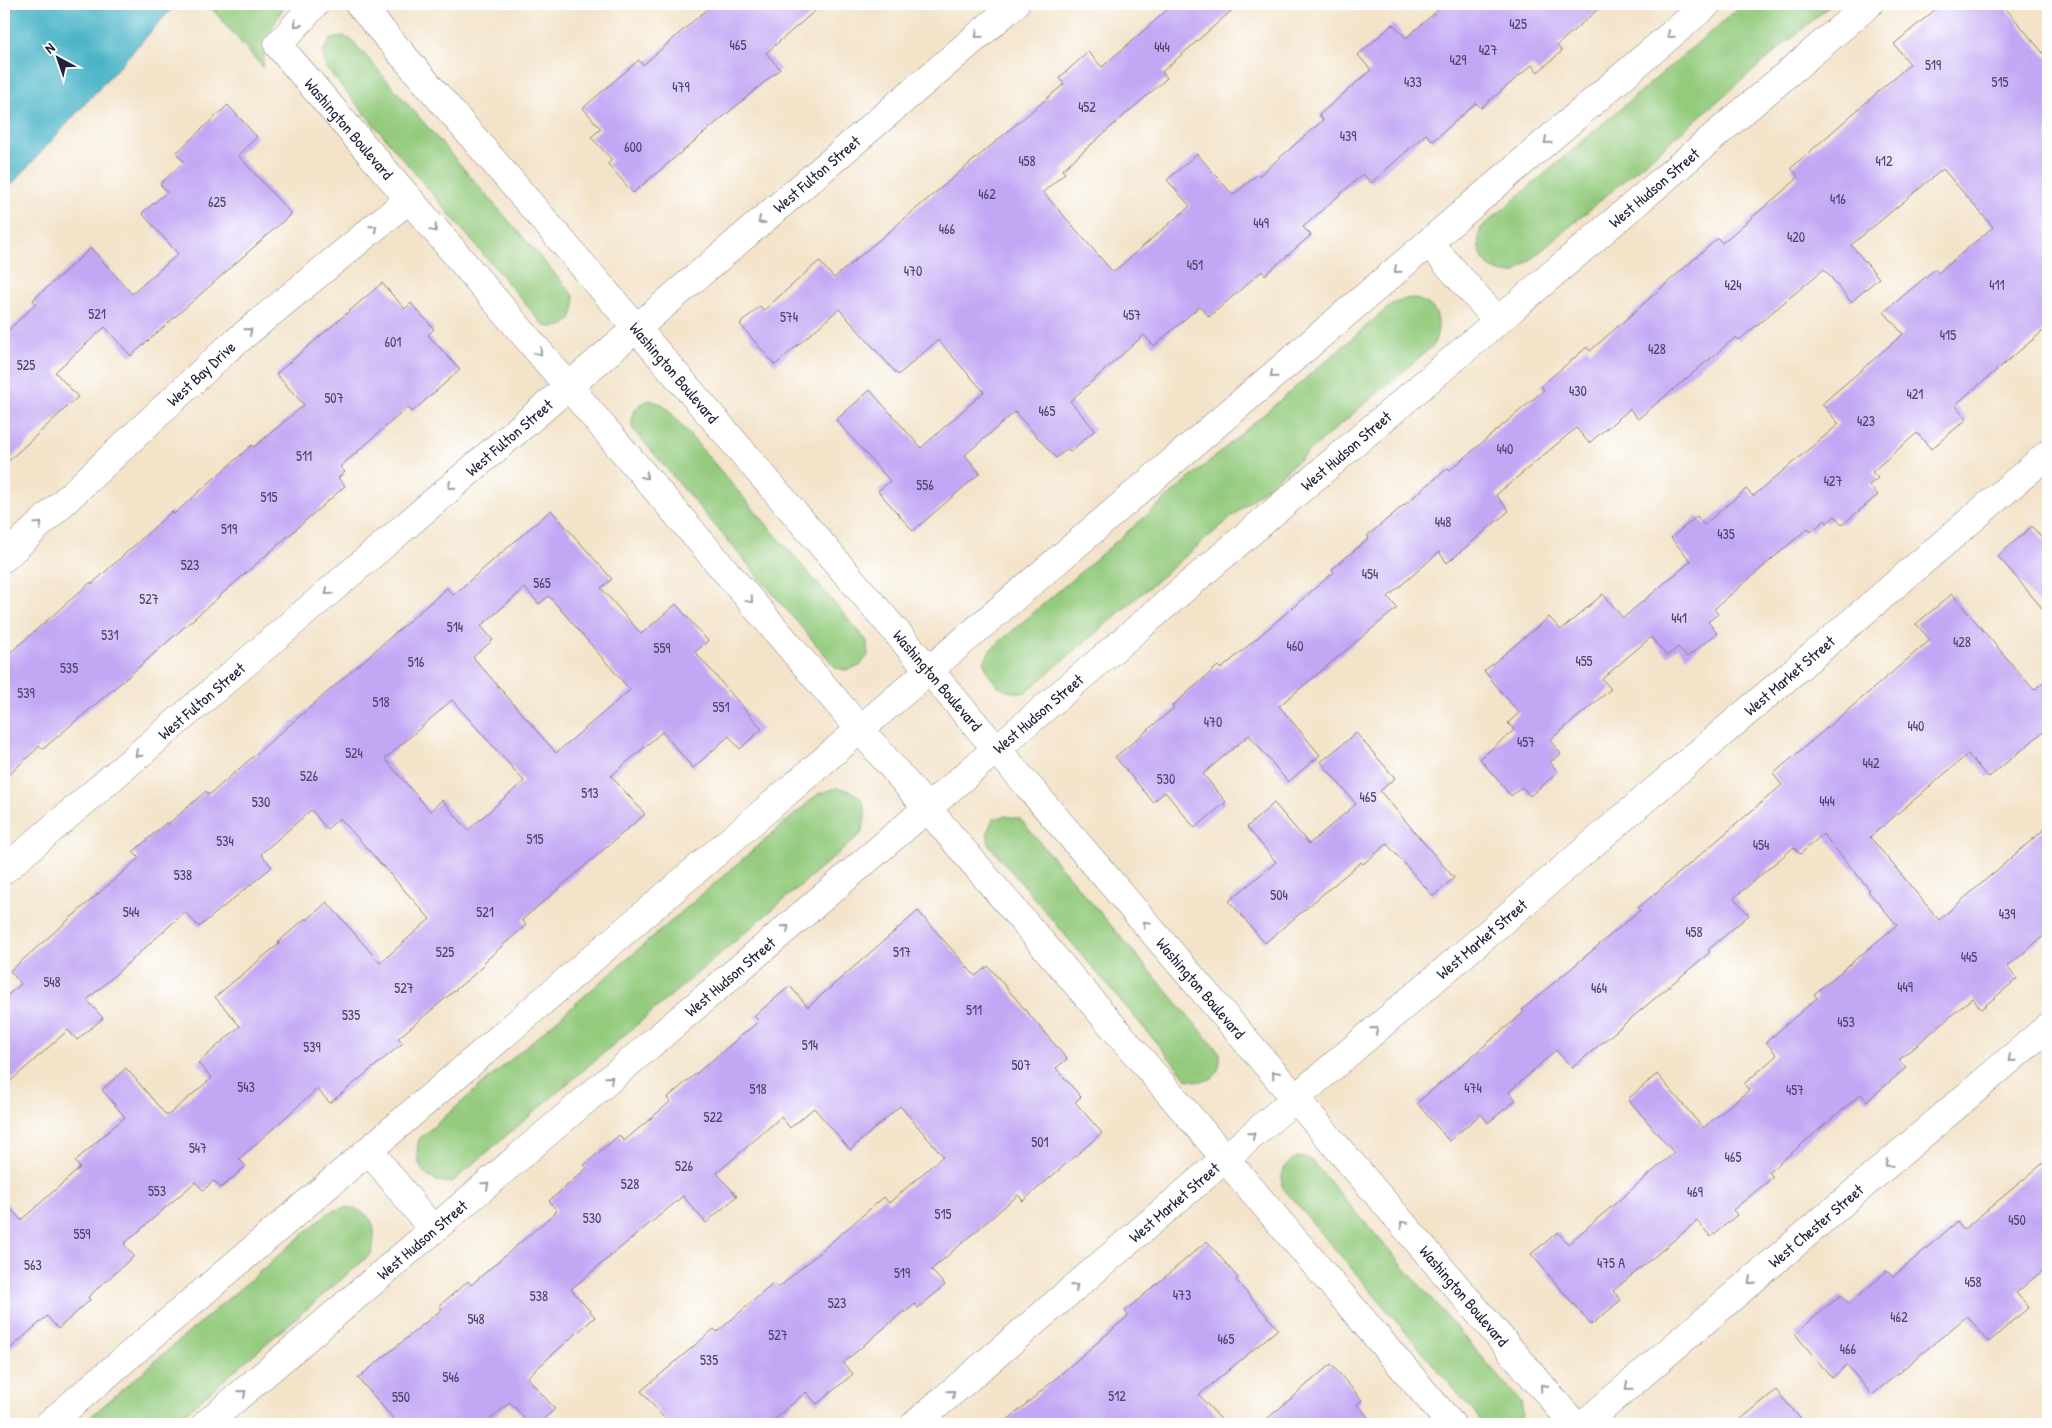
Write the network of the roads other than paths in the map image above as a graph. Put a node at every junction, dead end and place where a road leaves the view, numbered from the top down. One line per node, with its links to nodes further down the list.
1 (315, 4): 6 (street, Washington Boulevard, one-way to 6)
2 (359, 4): 9 (street, Washington Boulevard)
3 (1015, 4): 9 (street, West Fulton Street, one-way to 9)
4 (1707, 4): 7 (street, one-way to 7)
5 (1869, 4): 8 (street, West Hudson Street)
6 (409, 199): 10 (street, Washington Boulevard, one-way to 10); 12 (street, West Bay Drive, one-way to 6)
7 (1429, 242): 8 (street); 13 (street, one-way to 13)
8 (1498, 321): 15 (street, West Hudson Street)
9 (636, 328): 10 (street, West Fulton Street); 13 (street, Washington Boulevard)
10 (568, 386): 14 (street, Washington Boulevard, one-way to 14); 17 (street, West Fulton Street, one-way to 17)
11 (2048, 454): 19 (street, West Market Street, one-way to 11)
12 (4, 558)
13 (929, 670): 14 (street); 15 (street, Washington Boulevard)
14 (860, 729): 16 (street, Washington Boulevard); 20 (street)
15 (996, 749): 16 (street, West Hudson Street); 19 (street, Washington Boulevard, one-way to 15)
16 (927, 808): 21 (street, Washington Boulevard); 22 (street, West Hudson Street, one-way to 16)
17 (4, 870)
18 (2048, 1027): 28 (street, West Chester Street, one-way to 28)
19 (1296, 1098): 21 (street, West Market Street, one-way to 19); 27 (street, Washington Boulevard, one-way to 19)
20 (369, 1150): 22 (street); 23 (street)
21 (1225, 1159): 25 (street, West Market Street, one-way to 21); 26 (street, Washington Boulevard)
22 (433, 1230): 24 (street, West Hudson Street, one-way to 22)
23 (49, 1424)
24 (206, 1424)
25 (915, 1424)
26 (1451, 1424)
27 (1574, 1424)
28 (1584, 1424)

